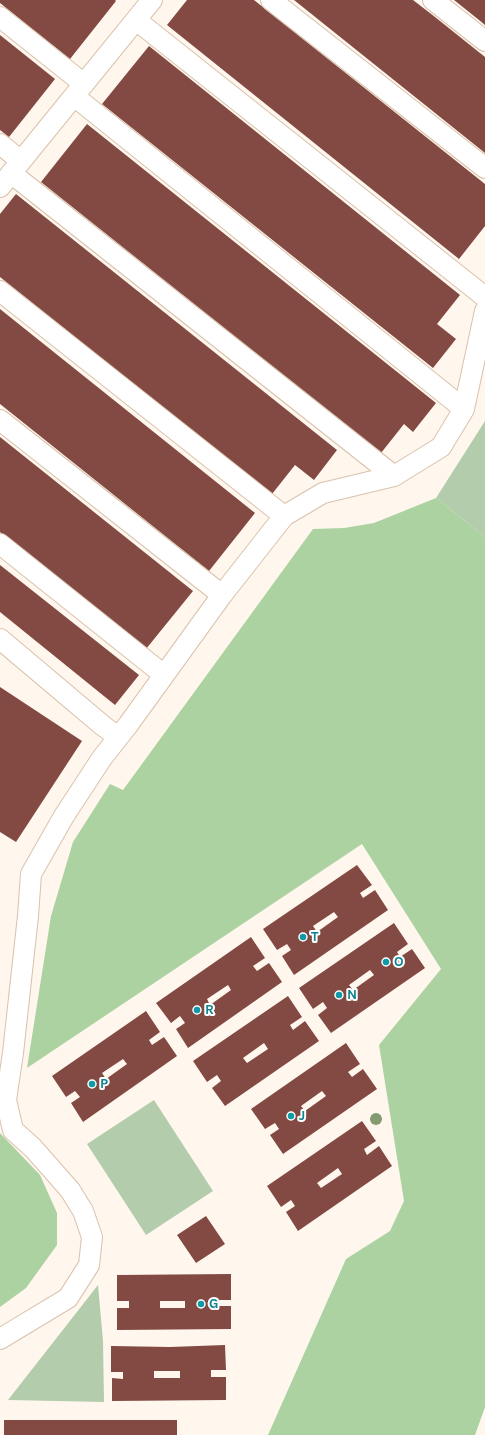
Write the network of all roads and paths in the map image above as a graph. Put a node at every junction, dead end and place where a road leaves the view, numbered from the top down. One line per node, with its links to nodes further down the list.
1 (272, 0): 8 (street)
2 (433, 0): 5 (street)
3 (143, 7): 6 (street); 11 (street)
4 (0, 17): 6 (street)
5 (485, 41)
6 (79, 90): 9 (street); 13 (street)
7 (0, 144): 9 (street)
8 (485, 168)
9 (11, 174): 15 (street)
10 (0, 291): 16 (street)
11 (485, 298)
12 (485, 311): 13 (street)
13 (464, 409): 15 (street)
14 (0, 420): 18 (street)
15 (394, 476): 16 (street)
16 (284, 516): 18 (street)
17 (0, 544): 20 (street)
18 (222, 595): 20 (street)
19 (0, 639): 21 (street)
20 (164, 675): 21 (street)
21 (118, 737): 22 (street)
22 (0, 1339)

